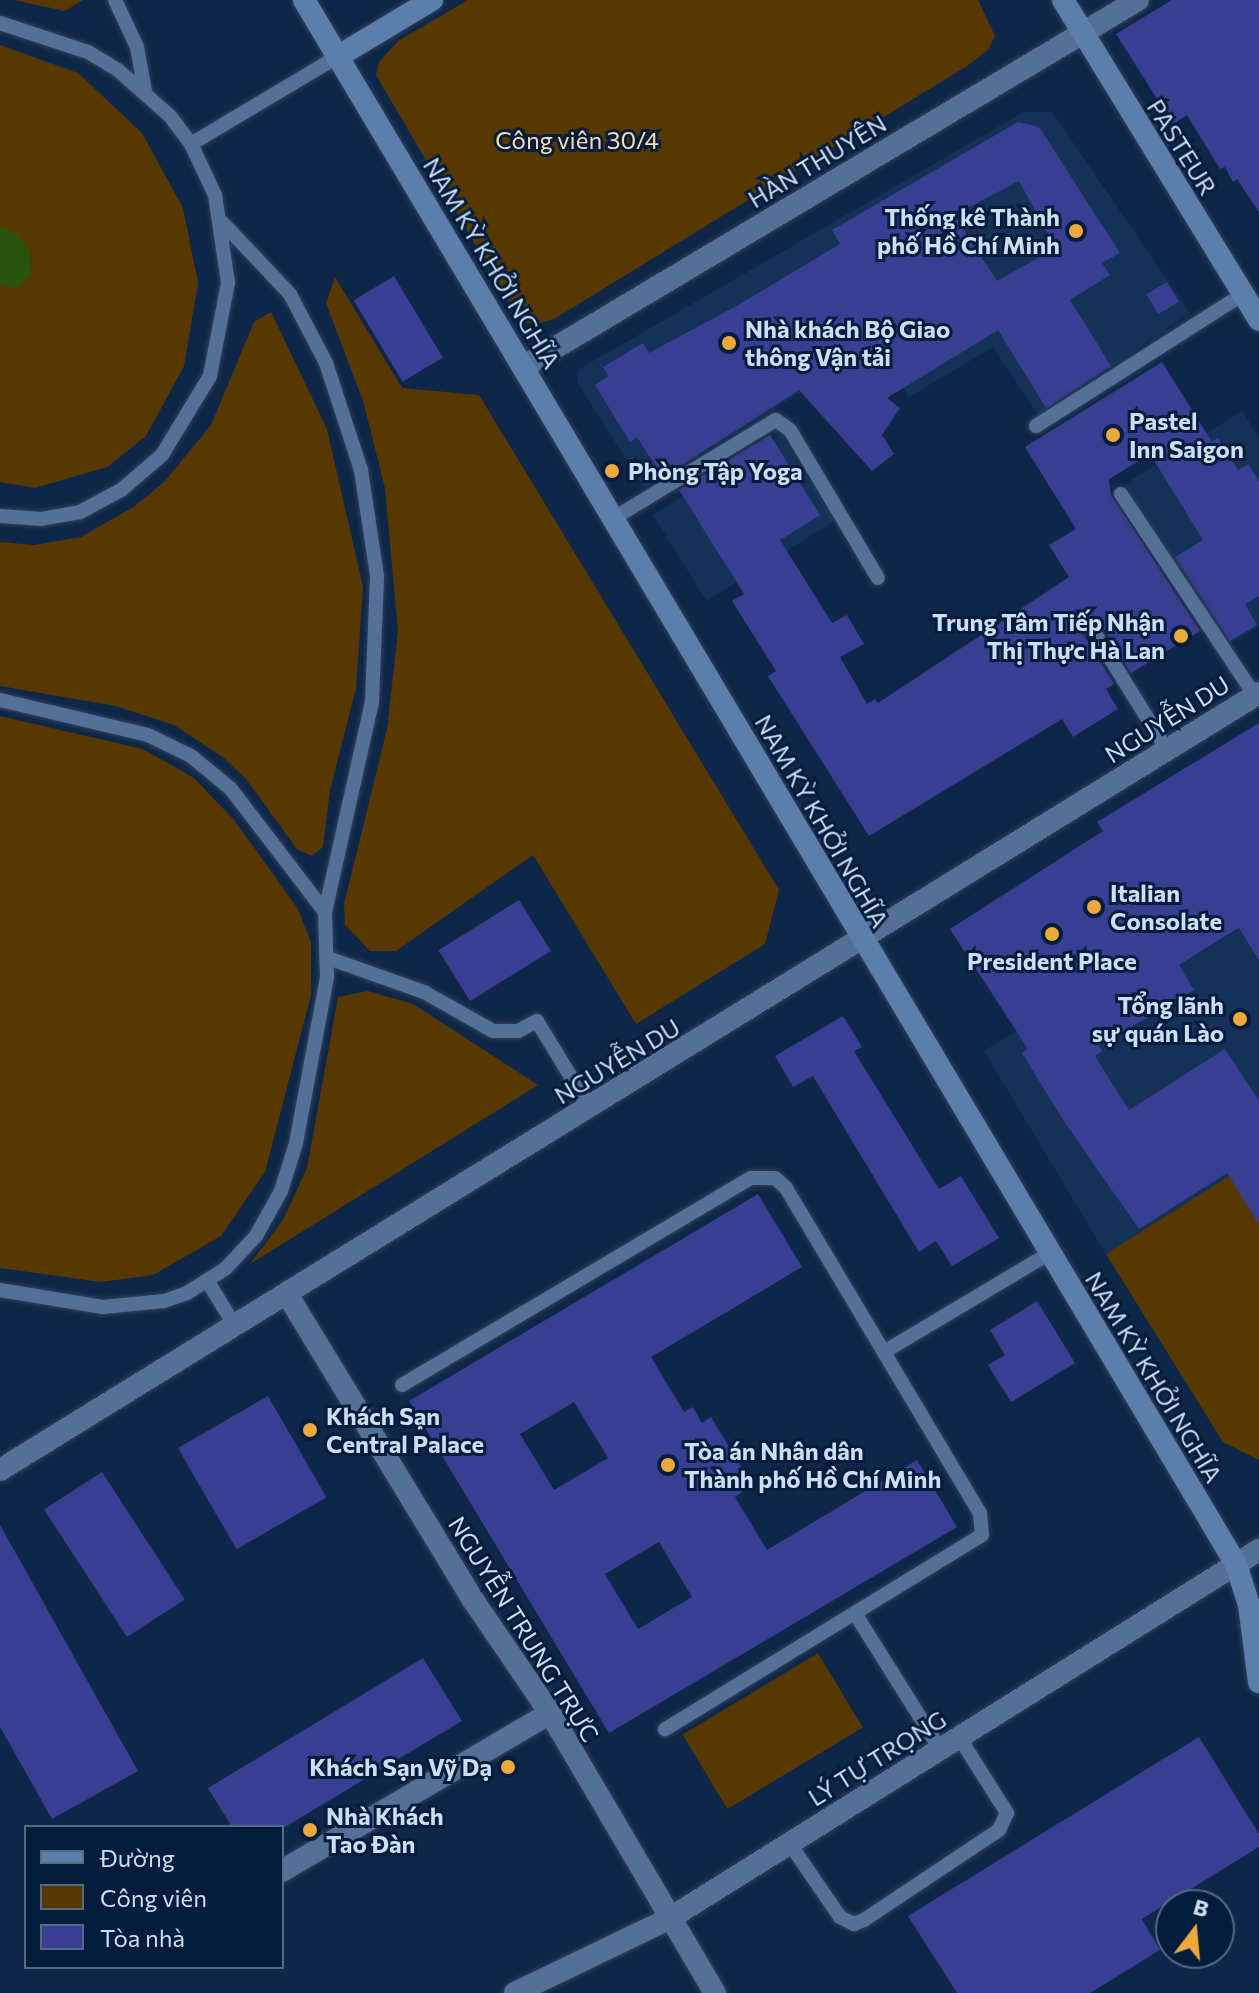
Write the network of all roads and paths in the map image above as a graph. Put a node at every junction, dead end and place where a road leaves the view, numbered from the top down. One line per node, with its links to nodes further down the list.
1 (115, 0): 9 (lane)
2 (304, 0): 8 (main road, NAM KỲ KHỞI NGHĨA)
3 (432, 0): 8 (main road)
4 (1063, 0): 7 (main road, PASTEUR)
5 (1138, 0): 7 (street, HÀN THUYÊN)
6 (0, 23): 9 (lane)
7 (1083, 33): 12 (main road, PASTEUR); 14 (street, HÀN THUYÊN)
8 (337, 57): 10 (lane); 14 (main road, NAM KỲ KHỞI NGHĨA)
9 (145, 91): 10 (lane)
10 (191, 144): 11 (lane)
11 (222, 222): 17 (lane); 24 (lane)
12 (1243, 294): 13 (main road, PASTEUR); 15 (lane)
13 (1259, 320)
14 (523, 367): 18 (main road, NAM KỲ KHỞI NGHĨA)
15 (1036, 426)
16 (1121, 494): 21 (lane)
17 (0, 516)
18 (614, 518): 19 (lane); 25 (main road, NAM KỲ KHỞI NGHĨA)
19 (878, 578)
20 (1089, 624): 23 (lane)
21 (1257, 694): 23 (street, NGUYỄN DU)
22 (0, 700): 24 (lane)
23 (1167, 750): 25 (street, NGUYỄN DU)
24 (325, 912): 26 (lane)
25 (861, 942): 27 (street, NGUYỄN DU); 28 (main road, NAM KỲ KHỞI NGHĨA)
26 (328, 958): 27 (lane); 29 (lane)
27 (590, 1108): 31 (street, NGUYỄN DU)
28 (1050, 1253): 33 (lane); 37 (main road, NAM KỲ KHỞI NGHĨA)
29 (208, 1282): 30 (lane); 32 (lane)
30 (0, 1290)
31 (287, 1294): 32 (street, NGUYỄN DU); 41 (street, NGUYỄN TRUNG TRỰC)
32 (235, 1326): 35 (street, NGUYỄN DU)
33 (884, 1352): 34 (lane); 38 (lane)
34 (402, 1385)
35 (0, 1470)
36 (1259, 1550): 37 (street, LÝ TỰ TRỌNG)
37 (1236, 1564): 39 (main road, NAM KỲ KHỞI NGHĨA); 43 (street, LÝ TỰ TRỌNG)
38 (856, 1615): 42 (lane); 44 (lane)
39 (1255, 1623): 40 (main road, NAM KỲ KHỞI NGHĨA)
40 (1259, 1682)
41 (550, 1713): 46 (street); 47 (street, NGUYỄN TRUNG TRỰC)
42 (665, 1729)
43 (959, 1737): 44 (street, LÝ TỰ TRỌNG); 45 (lane)
44 (940, 1749): 45 (street, LÝ TỰ TRỌNG)
45 (790, 1844): 47 (street, LÝ TỰ TRỌNG)
46 (284, 1870)
47 (667, 1920): 48 (street, LÝ TỰ TRỌNG); 49 (street, NGUYỄN TRUNG TRỰC)
48 (515, 1993)
49 (715, 1993)

